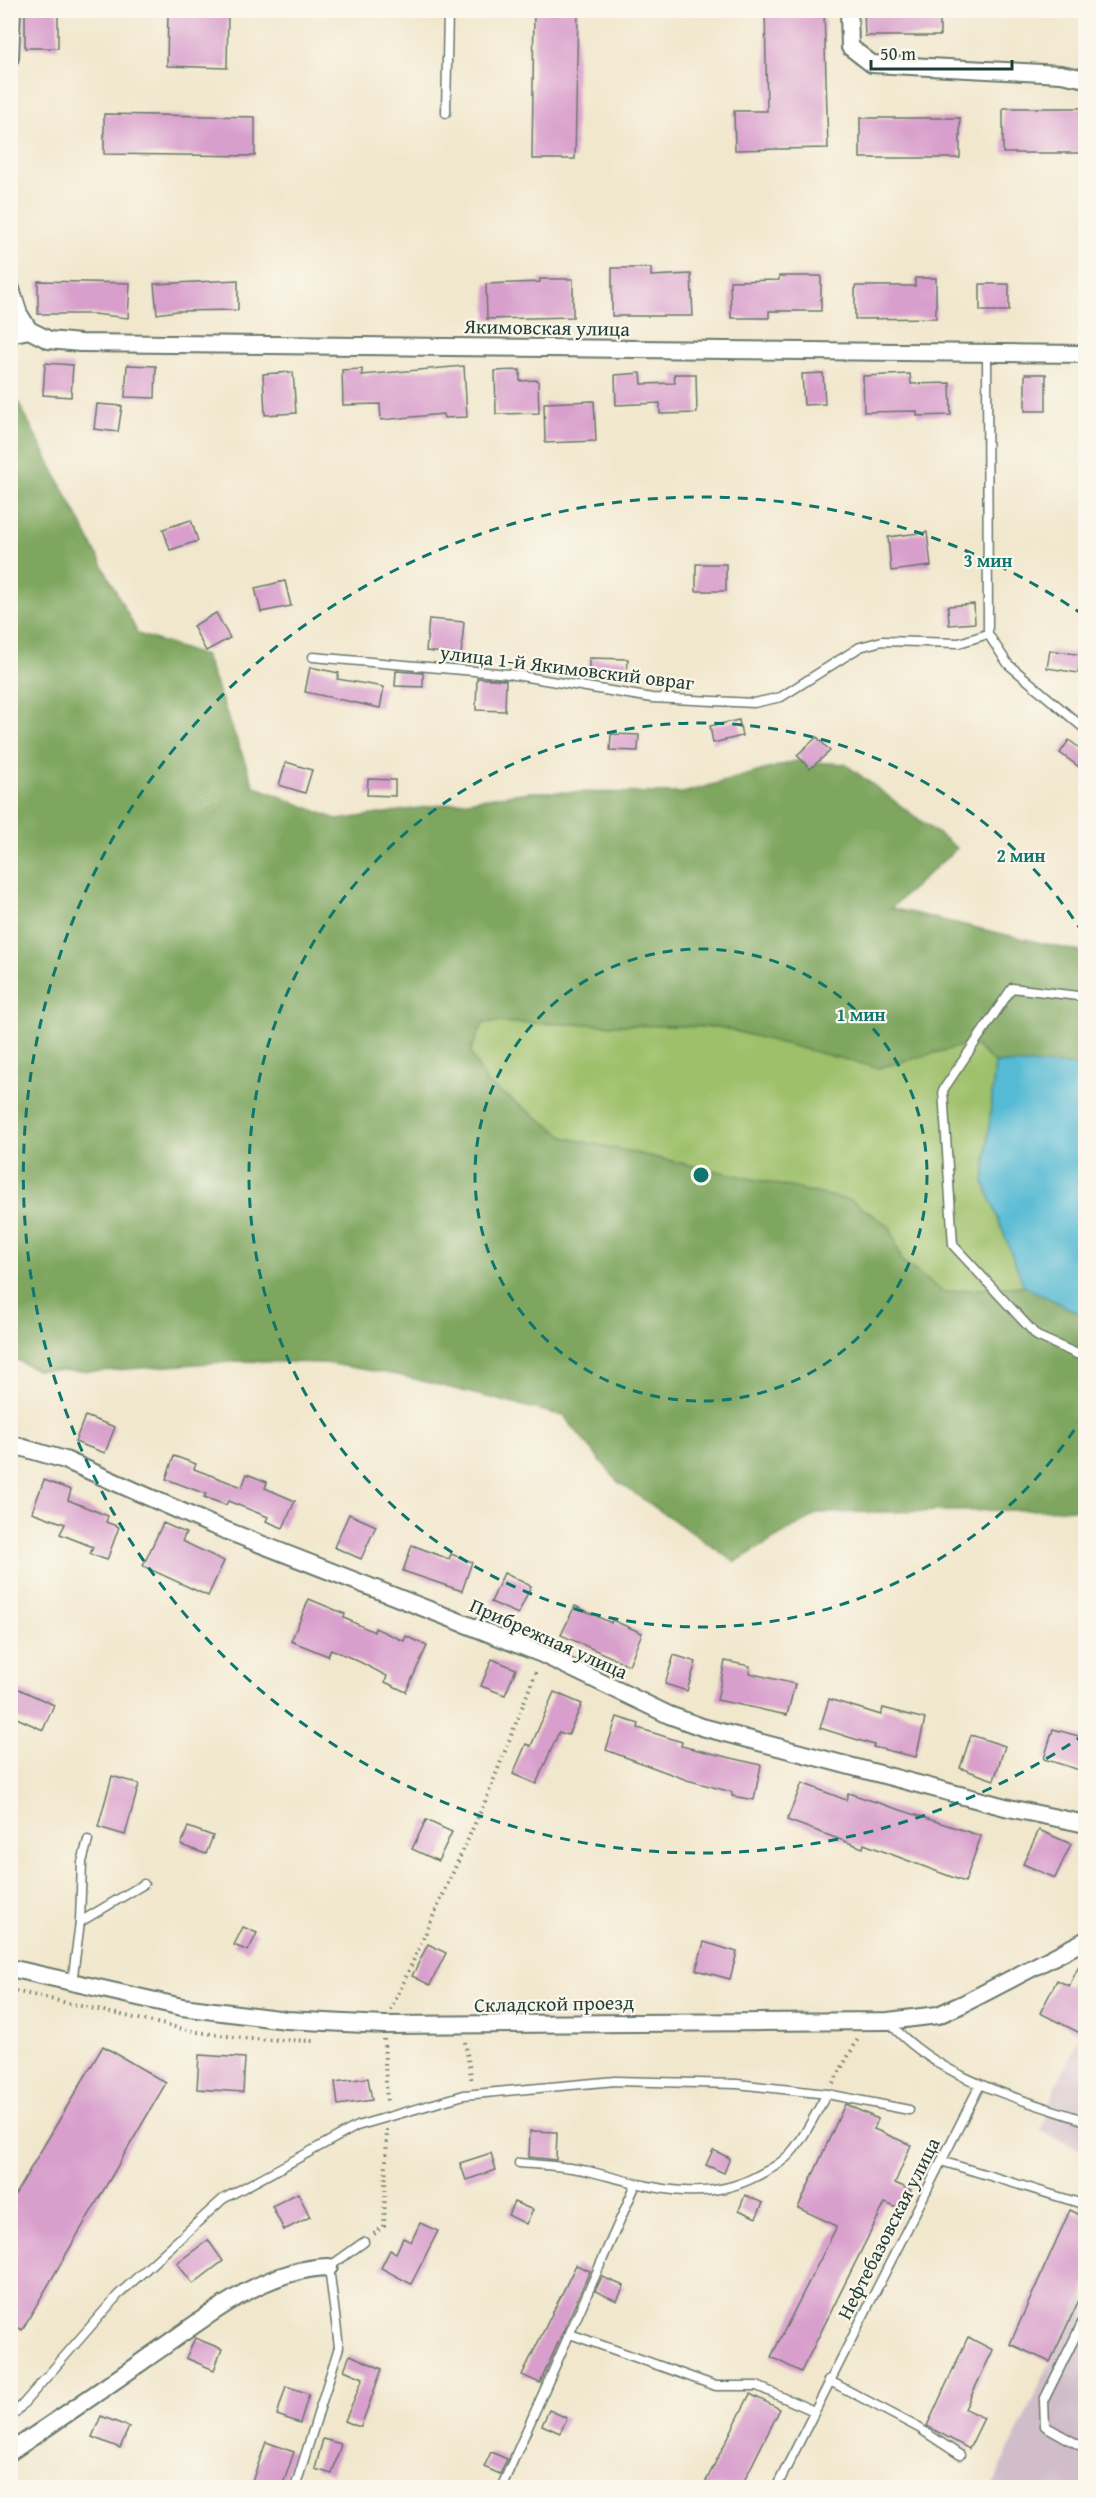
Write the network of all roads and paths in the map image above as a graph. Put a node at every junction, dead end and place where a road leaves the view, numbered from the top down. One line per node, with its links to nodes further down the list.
1 (12, 10): 4 (street)
2 (448, 10): 6 (lane)
3 (849, 10): 5 (street)
4 (10, 58)
5 (1086, 79)
6 (447, 113)
7 (10, 286): 8 (street)
8 (29, 330): 9 (street); 10 (street, Якимовская улица)
9 (10, 334)
10 (987, 353): 11 (street, Якимовская улица); 12 (lane)
11 (1086, 354)
12 (988, 634): 13 (lane, улица 1-й Якимовский овраг); 14 (lane)
13 (312, 657)
14 (1086, 730)
15 (1086, 997): 16 (lane)
16 (1086, 1358)
17 (10, 1444): 18 (street, Прибрежная улица)
18 (542, 1654): 19 (street, Прибрежная улица); 28 (path)
19 (1086, 1824)
20 (88, 1840): 22 (lane)
21 (144, 1884): 22 (lane)
22 (80, 1922): 25 (lane)
23 (1086, 1940): 27 (street, Складской проезд)
24 (10, 1968): 25 (street, Складской проезд)
25 (72, 1983): 28 (street, Складской проезд)
26 (868, 2021): 27 (street, Складской проезд); 28 (street, Складской проезд); 32 (path)
27 (888, 2021): 30 (lane)
28 (384, 2025): 33 (path)
29 (465, 2041): 31 (path)
30 (980, 2085): 36 (lane); 37 (lane, Нефтебазовская улица)
31 (474, 2094): 32 (lane); 35 (lane)
32 (827, 2094): 34 (lane); 39 (lane)
33 (387, 2095)
34 (909, 2110)
35 (388, 2117): 41 (path); 47 (lane)
36 (1086, 2121)
37 (941, 2161): 40 (lane); 45 (lane, Нефтебазовская улица)
38 (519, 2163): 39 (lane)
39 (636, 2184): 44 (lane)
40 (1086, 2205)
41 (364, 2242): 42 (lane)
42 (329, 2267): 49 (street); 51 (lane)
43 (1086, 2315): 48 (lane)
44 (570, 2334): 46 (lane); 52 (lane)
45 (828, 2380): 46 (lane, Нефтебазовская улица); 50 (lane)
46 (814, 2411): 53 (lane, Нефтебазовская улица)
47 (10, 2419)
48 (1086, 2449)
49 (10, 2452)
50 (960, 2455)
51 (295, 2487)
52 (501, 2487)
53 (776, 2487)

